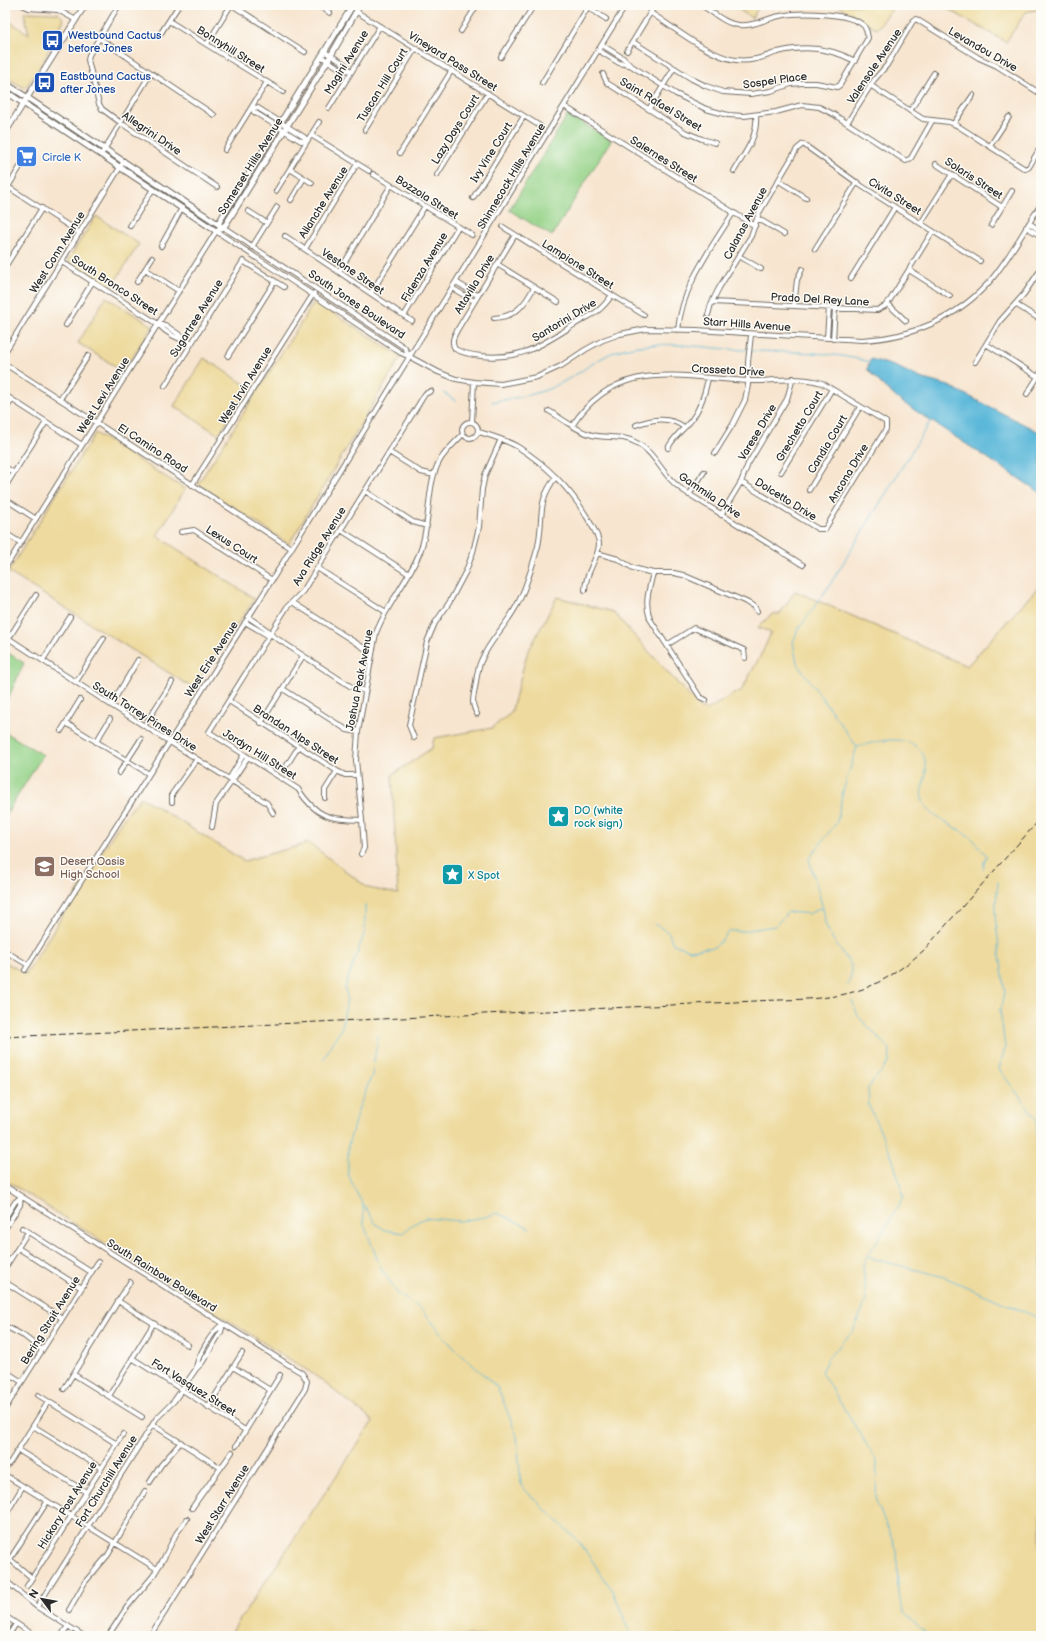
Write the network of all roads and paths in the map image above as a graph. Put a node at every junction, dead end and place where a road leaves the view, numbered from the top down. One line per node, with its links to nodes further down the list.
1 (22, 5): 15 (street)
2 (85, 5): 21 (main road)
3 (119, 5): 26 (street, Allegrini Drive)
4 (179, 5): 22 (street)
5 (232, 5): 28 (street); 33 (street)
6 (318, 5): 17 (street)
7 (353, 5): 34 (main road, Somerset Hills Avenue)
8 (360, 5): 16 (main road, Somerset Hills Avenue)
9 (477, 5): 24 (street)
10 (534, 5): 35 (street)
11 (626, 5): 29 (street, Shinnecock Hills Avenue)
12 (655, 5): 18 (street)
13 (701, 5): 37 (street)
14 (587, 6): 19 (street); 47 (street)
15 (52, 7): 21 (street)
16 (357, 12): 23 (street, Vineyard Pass Street); 36 (main road, Somerset Hills Avenue)
17 (330, 13)
18 (651, 13): 27 (street); 37 (street)
19 (606, 19)
20 (916, 19): 48 (street, Valensole Avenue); 53 (street, Levandou Drive)
21 (76, 20): 55 (main road)
22 (169, 21): 25 (street); 28 (street, Bonnyhill Street)
23 (380, 26): 30 (street, Vineyard Pass Street); 41 (street, Magini Avenue)
24 (461, 31)
25 (159, 36)
26 (98, 38): 42 (street); 68 (street, Allegrini Drive)
27 (633, 42): 32 (street); 39 (street, Sospel Place)
28 (207, 44): 45 (street, Bonnyhill Street)
29 (602, 45): 31 (street, Shinnecock Hills Avenue); 38 (street)
30 (415, 49): 40 (street, Vineyard Pass Street); 74 (street, Tuscan Hill Court)
31 (598, 50): 38 (street); 57 (street, Shinnecock Hills Avenue)
32 (627, 51)
33 (305, 52)
34 (324, 54): 36 (street); 71 (main road, Somerset Hills Avenue)
35 (501, 57)
36 (329, 58): 41 (street); 73 (main road, Somerset Hills Avenue)
37 (855, 61): 39 (street, Sospel Place)
38 (630, 65): 49 (street)
39 (674, 68): 49 (street)
40 (452, 70): 52 (street, Vineyard Pass Street); 84 (street)
41 (351, 72): 59 (street, Magini Avenue)
42 (151, 73): 62 (street); 68 (street)
43 (934, 73): 61 (street)
44 (604, 74): 60 (street, Saint Rafael Street)
45 (267, 82): 51 (street, Bonnyhill Street); 58 (street)
46 (5, 83): 55 (main road, South Jones Boulevard)
47 (542, 83)
48 (870, 85): 61 (street); 69 (street, Valensole Avenue)
49 (663, 86): 60 (street); 63 (street)
50 (5, 91): 56 (main road, South Jones Boulevard)
51 (284, 92)
52 (488, 93): 64 (street, Vineyard Pass Street); 96 (street, Lazy Days Court)
53 (1041, 94)
54 (973, 95): 70 (street)
55 (28, 97): 56 (main road); 82 (main road, South Jones Boulevard)
56 (24, 103): 75 (main road); 85 (main road, South Jones Boulevard)
57 (564, 106): 119 (street, Salernes Street); 159 (street, Shinnecock Hills Avenue)
58 (252, 107): 71 (street); 83 (street)
59 (329, 108)
60 (649, 109): 78 (street, Saint Rafael Street)
61 (910, 111): 66 (street)
62 (214, 115)
63 (756, 115): 69 (street); 93 (street)
64 (524, 116): 72 (street, Vineyard Pass Street); 108 (street, Ivy Vine Court)
65 (1009, 117): 80 (street)
66 (932, 121): 69 (street); 70 (street)
67 (319, 122): 76 (street)
68 (121, 123): 82 (street); 103 (street, Allegrini Drive)
69 (847, 123)
70 (954, 124): 80 (street)
71 (280, 125): 73 (street); 126 (main road, Somerset Hills Avenue)
72 (540, 126)
73 (285, 128): 77 (street); 126 (main road, Somerset Hills Avenue)
74 (364, 130)
75 (5, 133)
76 (310, 135): 77 (street); 87 (street)
77 (307, 141): 91 (street)
78 (715, 143)
79 (803, 144): 98 (street, Calanas Avenue); 99 (street, Civita Street)
80 (990, 146): 81 (street)
81 (1041, 146)
82 (105, 148): 85 (street); 86 (main road, South Jones Boulevard)
83 (225, 150)
84 (400, 153)
85 (101, 154): 90 (main road, South Jones Boulevard)
86 (124, 161): 90 (street, West Conn Avenue); 126 (main road, South Jones Boulevard)
87 (357, 164): 92 (street); 142 (street, Allanche Avenue)
88 (936, 164): 95 (street, Solaris Street)
89 (20, 167): 102 (street)
90 (120, 167): 104 (main road, South Jones Boulevard); 133 (street, West Conn Avenue)
91 (290, 169): 97 (street); 105 (street)
92 (369, 171)
93 (734, 171)
94 (373, 174): 101 (street, Bozzola Street)
95 (952, 174): 115 (street, Solaris Street); 122 (street)
96 (437, 175)
97 (304, 178): 100 (street); 110 (street)
98 (779, 181): 109 (street); 120 (street, Calanas Avenue)
99 (857, 182): 114 (street, Civita Street); 141 (street)
100 (312, 183)
101 (391, 185): 113 (street, Bozzola Street); 154 (street)
102 (8, 187): 107 (street); 116 (street)
103 (218, 187)
104 (153, 189): 117 (main road, South Jones Boulevard); 125 (street)
105 (276, 191)
106 (1012, 191): 115 (street)
107 (5, 192)
108 (474, 198)
109 (806, 198)
110 (291, 200)
111 (1041, 204): 124 (street, Starr Hills Avenue)
112 (278, 206): 121 (street)
113 (425, 206): 128 (street, Bozzola Street); 165 (street)
114 (895, 207): 122 (street, Civita Street); 155 (street)
115 (1002, 207): 123 (street)
116 (42, 208): 133 (street); 148 (street)
117 (182, 208): 130 (main road, South Jones Boulevard); 139 (street)
118 (248, 210): 121 (street)
119 (733, 213): 127 (street, Salernes Street); 187 (street)
120 (757, 218): 127 (street, Calanas Avenue); 135 (street)
121 (267, 223): 140 (street)
122 (921, 223): 131 (street, Civita Street)
123 (991, 225)
124 (1027, 225): 132 (street); 138 (street); 190 (street, Starr Hills Avenue)
125 (130, 226)
126 (221, 226): 130 (main road, Somerset Hills Avenue); 140 (street, South Jones Boulevard)
127 (755, 226): 143 (street, Calanas Avenue)
128 (458, 227): 136 (street, Bozzola Street); 179 (street, Fidenza Avenue)
129 (503, 227): 134 (street, Lampione Street)
130 (216, 231): 164 (street, West Levi Avenue); 166 (street, South Jones Boulevard)
131 (933, 231): 145 (street, Civita Street); 153 (street)
132 (1041, 231)
133 (80, 233): 146 (street, West Conn Avenue)
134 (515, 234): 147 (street, Attavilla Drive); 167 (street, Lampione Street)
135 (784, 234)
136 (472, 235)
137 (285, 236): 142 (street, Vestone Street)
138 (1041, 236)
139 (161, 246)
140 (252, 247): 163 (street, South Jones Boulevard)
141 (815, 249)
142 (305, 250): 154 (street, Vestone Street)
143 (739, 256): 150 (street); 172 (street, Calanas Avenue)
144 (152, 258): 149 (street)
145 (980, 261)
146 (62, 262): 156 (street, South Bronco Street); 194 (street, West Conn Avenue)
147 (497, 264): 161 (street); 168 (street, Attavilla Drive)
148 (5, 267)
149 (145, 269): 158 (street); 164 (street)
150 (761, 269)
151 (802, 269): 175 (street)
152 (1041, 269): 174 (street)
153 (909, 270): 169 (street); 173 (street)
154 (339, 272): 165 (street, Vestone Street)
155 (851, 278)
156 (93, 281): 185 (street, South Bronco Street); 186 (street)
157 (275, 281): 160 (street); 191 (street, Sugartree Avenue); 196 (street)
158 (137, 282)
159 (456, 282): 162 (street, Shinnecock Hills Avenue); 168 (street)
160 (284, 287)
161 (534, 287): 171 (street); 181 (street)
162 (452, 288): 170 (street); 197 (street, Shinnecock Hills Avenue)
163 (316, 289): 166 (street, West Irvin Avenue); 197 (street, South Jones Boulevard)
164 (178, 291): 185 (street, West Levi Avenue)
165 (371, 293): 179 (street, Vestone Street)
166 (313, 295): 197 (street, South Jones Boulevard); 237 (street, West Irvin Avenue)
167 (612, 295): 180 (street, Lampione Street); 192 (street, Santorini Drive)
168 (477, 296): 170 (street, Attavilla Drive)
169 (950, 296)
170 (474, 301): 192 (street, Attavilla Drive)
171 (558, 302)
172 (712, 302): 175 (street, Prado Del Rey Lane); 178 (street, Calanas Avenue)
173 (888, 304): 177 (street, Prado Del Rey Lane); 184 (street)
174 (1015, 304): 182 (street); 193 (street)
175 (794, 306): 176 (street, Prado Del Rey Lane)
176 (829, 308): 177 (street, Prado Del Rey Lane); 189 (street)
177 (835, 308): 190 (street)
178 (708, 315)
179 (404, 316): 183 (street, Vestone Street)
180 (644, 316)
181 (494, 318)
182 (1041, 320)
183 (412, 321)
184 (906, 321)
185 (158, 324): 191 (street, South Bronco Street); 217 (street, West Levi Avenue)
186 (66, 325)
187 (678, 330): 188 (street, Starr Hills Avenue); 205 (street, Starr Hills Avenue)
188 (751, 334): 189 (street, Starr Hills Avenue); 204 (street)
189 (827, 338): 190 (street, Starr Hills Avenue)
190 (833, 338)
191 (192, 343): 206 (street, Sugartree Avenue)
192 (453, 344)
193 (986, 344): 198 (street); 201 (street)
194 (5, 352)
195 (88, 356): 211 (street)
196 (228, 356)
197 (410, 357): 205 (street, Starr Hills Avenue); 251 (street, West Erie Avenue)
198 (975, 362)
199 (5, 364): 211 (street, El Camino Road)
200 (1041, 372): 201 (street)
201 (1038, 377): 209 (street)
202 (708, 378): 204 (street, Crosseto Drive); 221 (street, Crosseto Drive); 222 (street)
203 (793, 378): 204 (street, Crosseto Drive); 207 (street, Crosseto Drive); 236 (street, Varese Drive)
204 (748, 381): 229 (street)
205 (474, 382): 218 (street)
206 (165, 386)
207 (832, 389): 213 (street, Crosseto Drive); 232 (street, Grechetto Court)
208 (431, 390): 228 (street, Ava Ridge Avenue)
209 (1027, 394)
210 (5, 396): 212 (street)
211 (60, 399): 217 (street, El Camino Road)
212 (12, 400): 214 (street); 216 (street)
213 (860, 407): 220 (street, Crosseto Drive); 239 (street, Candia Court)
214 (5, 410)
215 (549, 411): 221 (street, Gammila Drive)
216 (46, 422): 226 (street); 233 (street)
217 (96, 422): 226 (street, West Levi Avenue); 237 (street, El Camino Road)
218 (472, 422): 223 (street); 224 (street)
219 (636, 424): 222 (street)
220 (887, 424): 246 (street, Ancona Drive)
221 (572, 426): 241 (street, Gammila Drive)
222 (684, 427): 227 (street)
223 (479, 432): 224 (street); 225 (street)
224 (463, 434): 234 (street, Joshua Peak Avenue)
225 (501, 439): 235 (street); 292 (street)
226 (82, 445): 244 (street, West Levi Avenue)
227 (668, 448)
228 (389, 452): 234 (street); 240 (street, Ava Ridge Avenue)
229 (716, 452)
230 (5, 467): 233 (street)
231 (704, 472): 241 (street)
232 (781, 472)
233 (14, 473): 238 (street)
234 (434, 475): 245 (street, Joshua Peak Avenue)
235 (556, 477): 252 (street); 283 (street)
236 (741, 482): 243 (street, Varese Drive); 246 (street, Dolcetto Drive)
237 (192, 485): 251 (street, El Camino Road)
238 (5, 487)
239 (809, 490)
240 (365, 491): 245 (street); 247 (street, Ava Ridge Avenue)
241 (689, 495): 243 (street, Gammila Drive)
242 (5, 499): 244 (street)
243 (721, 514): 253 (street, Gammila Drive)
244 (36, 519): 250 (street, West Levi Avenue)
245 (427, 526): 257 (street, Joshua Peak Avenue)
246 (823, 529)
247 (341, 530): 255 (street, Ava Ridge Avenue); 257 (street)
248 (181, 532): 258 (street, Lexus Court)
249 (5, 533): 250 (street)
250 (21, 543): 254 (street, West Levi Avenue)
251 (291, 548): 258 (street, West Erie Avenue)
252 (597, 553): 256 (street); 259 (street)
253 (803, 565)
254 (5, 568)
255 (317, 568): 261 (street, Ava Ridge Avenue); 263 (street)
256 (653, 573): 262 (street); 269 (street)
257 (409, 574): 263 (street, Joshua Peak Avenue)
258 (272, 580): 265 (street, West Erie Avenue)
259 (585, 590)
260 (36, 595): 267 (street)
261 (292, 602): 266 (street, Ava Ridge Avenue); 270 (street)
262 (758, 611)
263 (386, 612): 270 (street, Joshua Peak Avenue)
264 (70, 617): 273 (street)
265 (246, 620): 266 (street); 294 (street, West Erie Avenue)
266 (270, 634): 271 (street); 281 (street, Ava Ridge Avenue)
267 (7, 637): 273 (street, South Torrey Pines Drive)
268 (104, 638): 275 (street)
269 (667, 645): 272 (street); 280 (street)
270 (373, 650): 278 (street, Joshua Peak Avenue)
271 (303, 656): 277 (street); 278 (street)
272 (745, 658)
273 (43, 660): 275 (street, South Torrey Pines Drive)
274 (138, 660): 282 (street)
275 (76, 682): 282 (street, South Torrey Pines Drive)
276 (172, 682): 287 (street)
277 (283, 689): 286 (street); 290 (street)
278 (365, 691): 290 (street, Joshua Peak Avenue)
279 (80, 700): 285 (street)
280 (706, 700)
281 (229, 701): 286 (street, Brandan Alps Street); 289 (street, Ava Ridge Avenue)
282 (111, 705): 287 (street, South Torrey Pines Drive)
283 (477, 714)
284 (110, 719): 293 (street)
285 (66, 723): 288 (street); 293 (street)
286 (261, 723): 295 (street, Brandan Alps Street)
287 (144, 726): 294 (street, South Torrey Pines Drive)
288 (61, 731)
289 (209, 732): 296 (street, Jordyn Hill Street)
290 (358, 732): 303 (street, Joshua Peak Avenue)
291 (140, 738): 298 (street)
292 (414, 738)
293 (96, 742): 298 (street)
294 (169, 742): 297 (street, South Torrey Pines Drive); 302 (street, West Erie Avenue)
295 (299, 746): 299 (street); 300 (street, Brandan Alps Street)
296 (246, 756): 304 (street); 308 (street, Jordyn Hill Street)
297 (197, 759): 304 (street, South Torrey Pines Drive); 306 (street)
298 (127, 760): 301 (street); 302 (street)
299 (287, 765)
300 (337, 771): 303 (street, Brandan Alps Street); 305 (street)
301 (119, 773)
302 (149, 774): 312 (street, West Erie Avenue)
303 (357, 775): 308 (street, Joshua Peak Avenue)
304 (231, 780): 307 (street, South Torrey Pines Drive); 309 (street)
305 (325, 798)
306 (172, 802)
307 (273, 813)
308 (362, 820): 310 (street, Joshua Peak Avenue)
309 (212, 826)
310 (361, 854)
311 (5, 951): 312 (street)
312 (28, 965): 313 (street, West Erie Avenue)
313 (25, 970)
314 (5, 1186): 315 (street, South Rainbow Boulevard)
315 (21, 1196): 316 (street); 318 (street); 330 (street, South Rainbow Boulevard)
316 (5, 1218)
317 (22, 1228): 319 (street)
318 (5, 1229)
319 (28, 1232): 320 (street); 323 (street)
320 (18, 1248): 322 (street); 326 (street)
321 (98, 1262): 323 (street, Bering Strait Avenue)
322 (5, 1268)
323 (91, 1272): 326 (street, Bering Strait Avenue)
324 (5, 1282): 328 (street)
325 (130, 1282): 327 (street)
326 (80, 1287): 328 (street, Bering Strait Avenue)
327 (118, 1301): 329 (street); 338 (street)
328 (62, 1318): 333 (street, Bering Strait Avenue)
329 (154, 1323): 332 (street); 335 (street)
330 (223, 1324): 340 (street, South Rainbow Boulevard); 343 (street, Fort Churchill Avenue)
331 (5, 1326): 333 (street)
332 (188, 1345)
333 (42, 1350): 341 (street, Bering Strait Avenue)
334 (242, 1353): 336 (street)
335 (132, 1358): 343 (street, Fort Vasquez Street); 346 (street)
336 (233, 1367): 344 (street); 348 (street)
337 (5, 1371): 341 (street)
338 (73, 1374): 342 (street); 346 (street)
339 (280, 1375): 344 (street)
340 (307, 1381): 391 (street, West Starr Avenue)
341 (22, 1382): 349 (street, Bering Strait Avenue)
342 (64, 1389)
343 (182, 1390): 348 (street, Fort Vasquez Street); 351 (street, Fort Churchill Avenue)
344 (270, 1390): 353 (street)
345 (38, 1396): 347 (street)
346 (109, 1396): 350 (street)
347 (48, 1402): 352 (street); 356 (street)
348 (208, 1407): 353 (street, Fort Vasquez Street)
349 (5, 1409)
350 (142, 1417)
351 (153, 1424): 355 (street); 373 (street, Fort Churchill Avenue)
352 (34, 1426): 358 (street); 361 (street)
353 (246, 1430): 357 (street)
354 (123, 1434): 356 (street, Hickory Post Avenue)
355 (181, 1442): 362 (street); 364 (street)
356 (117, 1444): 361 (street, Hickory Post Avenue)
357 (236, 1446)
358 (18, 1450): 360 (street); 367 (street)
359 (232, 1452): 362 (street)
360 (5, 1468)
361 (101, 1468): 367 (street, Hickory Post Avenue)
362 (221, 1468): 369 (street)
363 (5, 1475): 365 (street)
364 (150, 1482)
365 (23, 1486): 368 (street); 370 (street)
366 (145, 1491): 374 (street)
367 (86, 1492): 371 (street, Hickory Post Avenue)
368 (47, 1502): 371 (street); 376 (street)
369 (192, 1508)
370 (5, 1516)
371 (71, 1516): 373 (street); 378 (street, Hickory Post Avenue)
372 (187, 1518): 377 (street)
373 (88, 1527): 374 (street); 381 (street, Fort Churchill Avenue)
374 (115, 1543): 377 (street); 382 (street)
375 (5, 1554): 376 (street)
376 (10, 1559): 378 (street)
377 (157, 1569): 390 (street)
378 (32, 1578): 380 (street, Hickory Post Avenue)
379 (5, 1580): 381 (street)
380 (27, 1586)
381 (37, 1607): 385 (street)
382 (69, 1610)
383 (5, 1616): 384 (street)
384 (16, 1624): 386 (street); 387 (street)
385 (68, 1626): 388 (street); 389 (street)
386 (8, 1636)
387 (35, 1636)
388 (61, 1636)
389 (84, 1636)
390 (108, 1636)
391 (150, 1636)

